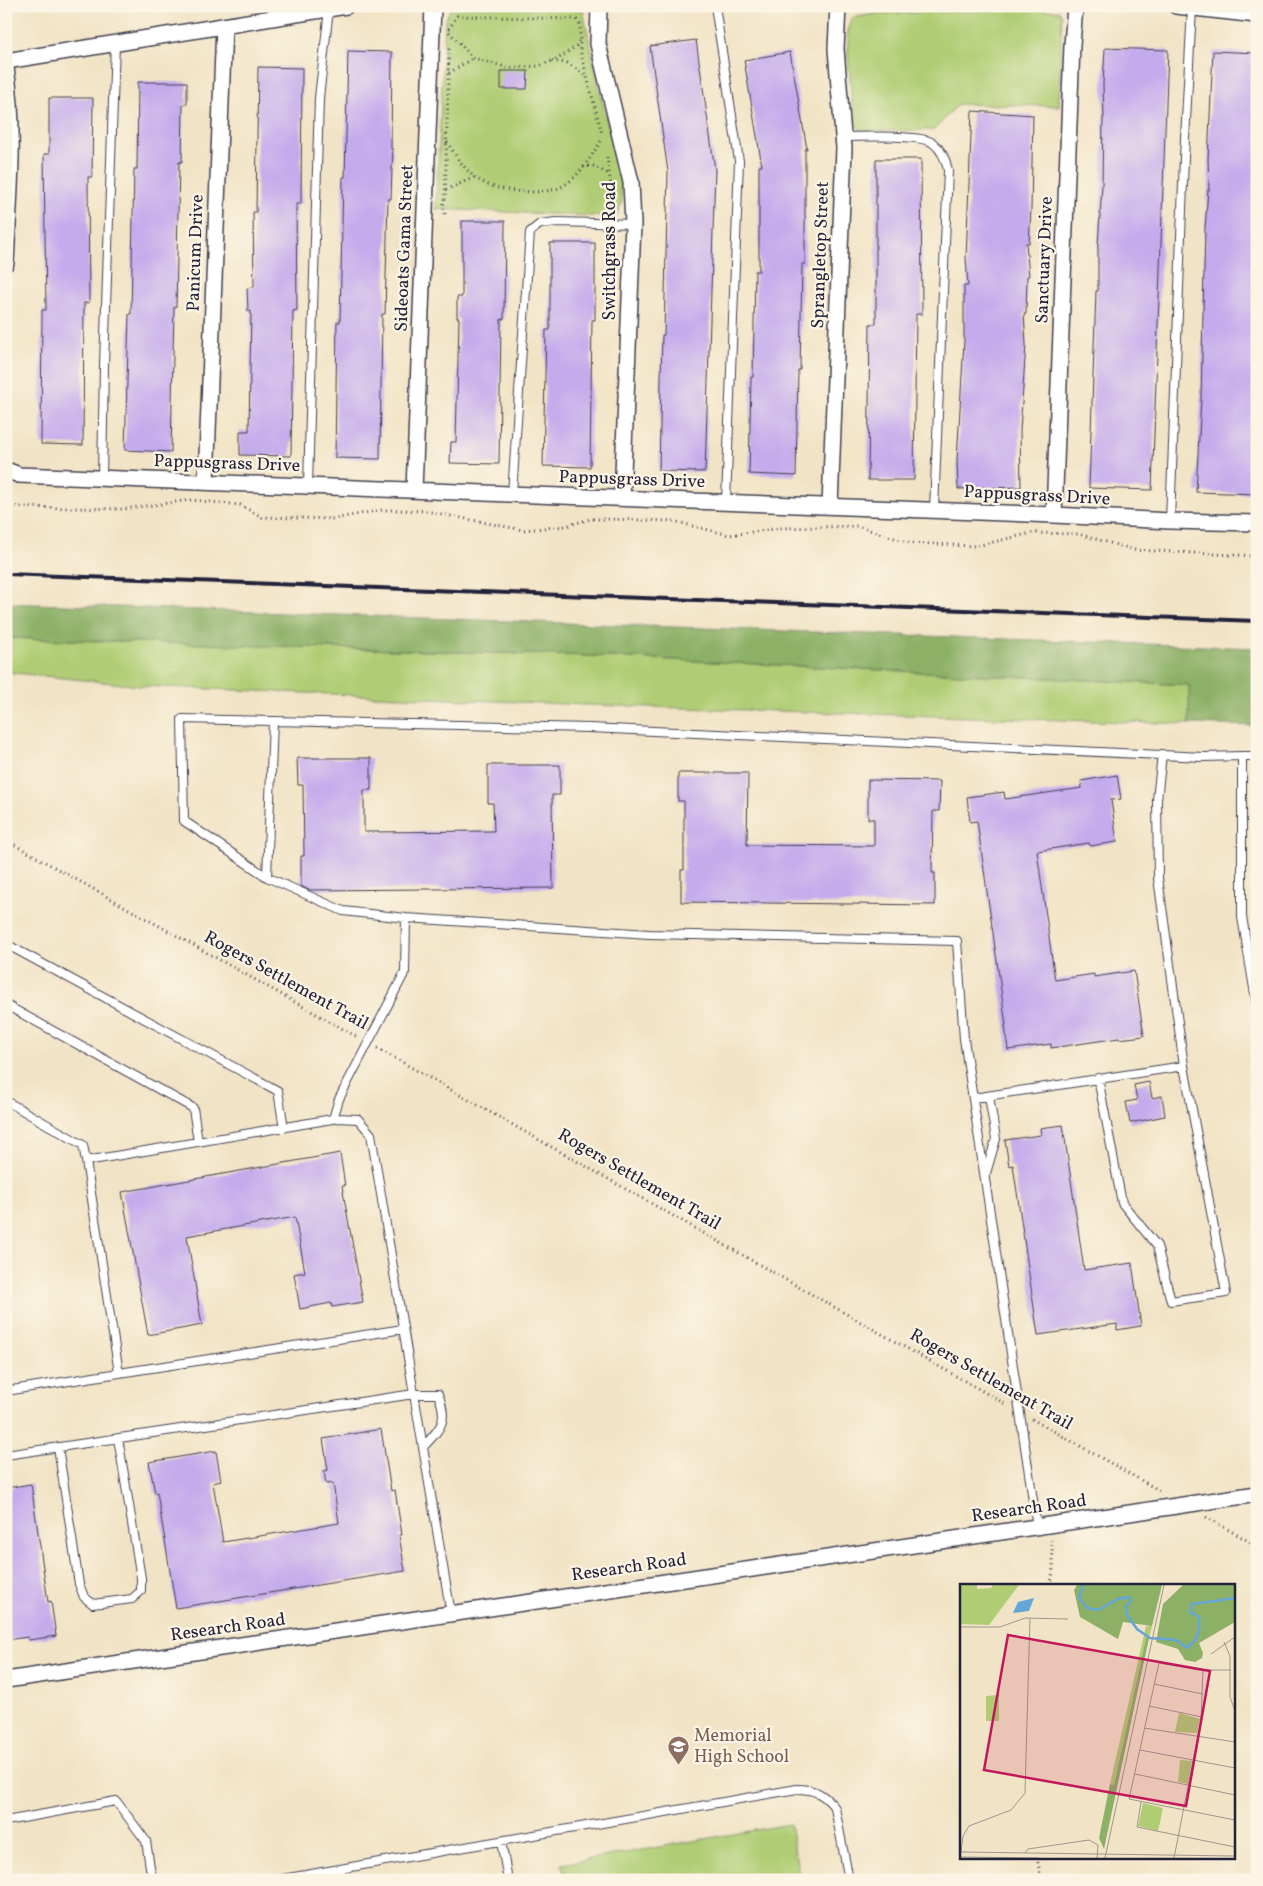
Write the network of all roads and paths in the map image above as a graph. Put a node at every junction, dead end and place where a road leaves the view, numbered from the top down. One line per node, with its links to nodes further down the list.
1 (346, 6): 9 (street)
2 (433, 6): 38 (street, Sideoats Gama Street)
3 (599, 6): 32 (street, Switchgrass Road)
4 (715, 6): 41 (lane)
5 (838, 6): 21 (street, Sprangletop Street)
6 (1075, 6): 45 (street, Sanctuary Drive)
7 (1176, 6): 8 (street)
8 (1192, 8): 10 (street); 46 (lane)
9 (328, 9): 11 (street); 37 (lane)
10 (1257, 15)
11 (224, 26): 14 (street); 36 (street, Panicum Drive)
12 (449, 32): 13 (path); 15 (path); 19 (path)
13 (580, 38): 17 (path); 20 (path)
14 (115, 43): 16 (street); 35 (lane)
15 (473, 58): 17 (path); 19 (path)
16 (6, 61)
17 (552, 61): 20 (path)
18 (6, 68): 33 (street)
19 (448, 74): 23 (path)
20 (586, 76): 22 (path)
21 (844, 137): 43 (street, Sprangletop Street); 44 (lane)
22 (603, 138): 24 (path); 26 (path)
23 (446, 142): 28 (path); 29 (path)
24 (604, 145)
25 (606, 152): 27 (path)
26 (583, 167): 27 (path); 28 (path)
27 (610, 175): 31 (path)
28 (475, 177): 29 (path)
29 (445, 190): 30 (path)
30 (445, 214)
31 (613, 224): 32 (lane); 39 (lane)
32 (633, 224): 40 (street, Switchgrass Road)
33 (6, 263)
34 (6, 470): 35 (street, Pappusgrass Drive)
35 (102, 478): 36 (street, Pappusgrass Drive)
36 (206, 482): 37 (street, Pappusgrass Drive)
37 (308, 486): 38 (street, Pappusgrass Drive)
38 (414, 490): 39 (street, Pappusgrass Drive)
39 (512, 494): 40 (street, Pappusgrass Drive)
40 (622, 498): 41 (street, Pappusgrass Drive)
41 (726, 502): 43 (street, Pappusgrass Drive)
42 (6, 504): 48 (path)
43 (830, 506): 44 (street, Pappusgrass Drive)
44 (934, 510): 45 (street, Pappusgrass Drive)
45 (1054, 515): 46 (street, Pappusgrass Drive)
46 (1170, 521): 47 (street, Pappusgrass Drive)
47 (1257, 523)
48 (1257, 556)
49 (273, 721): 50 (lane); 54 (lane); 54 (lane)
50 (1162, 754): 51 (lane); 61 (lane)
51 (1242, 756): 52 (lane); 58 (lane)
52 (1257, 756)
53 (6, 840): 59 (path, Rogers Settlement Trail)
54 (267, 877): 55 (lane)
55 (406, 918): 64 (lane); 66 (lane)
56 (6, 944): 67 (lane)
57 (6, 1005): 68 (lane)
58 (1257, 1006)
59 (367, 1042)
60 (376, 1047): 75 (path, Rogers Settlement Trail)
61 (1184, 1066): 62 (lane); 62 (lane)
62 (1098, 1078): 63 (lane)
63 (989, 1096): 64 (lane); 70 (lane)
64 (973, 1098): 70 (lane)
65 (6, 1101): 69 (lane)
66 (332, 1119): 67 (lane); 71 (lane)
67 (284, 1128): 68 (lane)
68 (198, 1142): 69 (lane)
69 (86, 1161): 72 (lane)
70 (985, 1175): 84 (lane)
71 (403, 1330): 72 (lane); 74 (lane)
72 (119, 1373): 73 (lane)
73 (6, 1391)
74 (414, 1394): 77 (lane); 79 (lane); 79 (lane)
75 (1014, 1408)
76 (1031, 1418): 82 (path, Rogers Settlement Trail)
77 (118, 1438): 78 (lane); 78 (lane)
78 (58, 1447): 80 (lane)
79 (422, 1447): 88 (lane)
80 (6, 1455)
81 (1257, 1494): 84 (street, Research Road)
82 (1170, 1497)
83 (1204, 1516): 86 (path)
84 (1037, 1526): 88 (street, Research Road)
85 (1051, 1539): 87 (path)
86 (1257, 1546)
87 (1050, 1584)
88 (451, 1614): 89 (street, Research Road)
89 (6, 1680)
90 (6, 1821): 94 (lane)
91 (501, 1841): 93 (lane); 97 (lane); 98 (lane)
92 (1037, 1858): 99 (path)
93 (331, 1870): 95 (lane); 96 (lane)
94 (152, 1880)
95 (277, 1880)
96 (332, 1880)
97 (508, 1880)
98 (849, 1880)
99 (1041, 1880)

